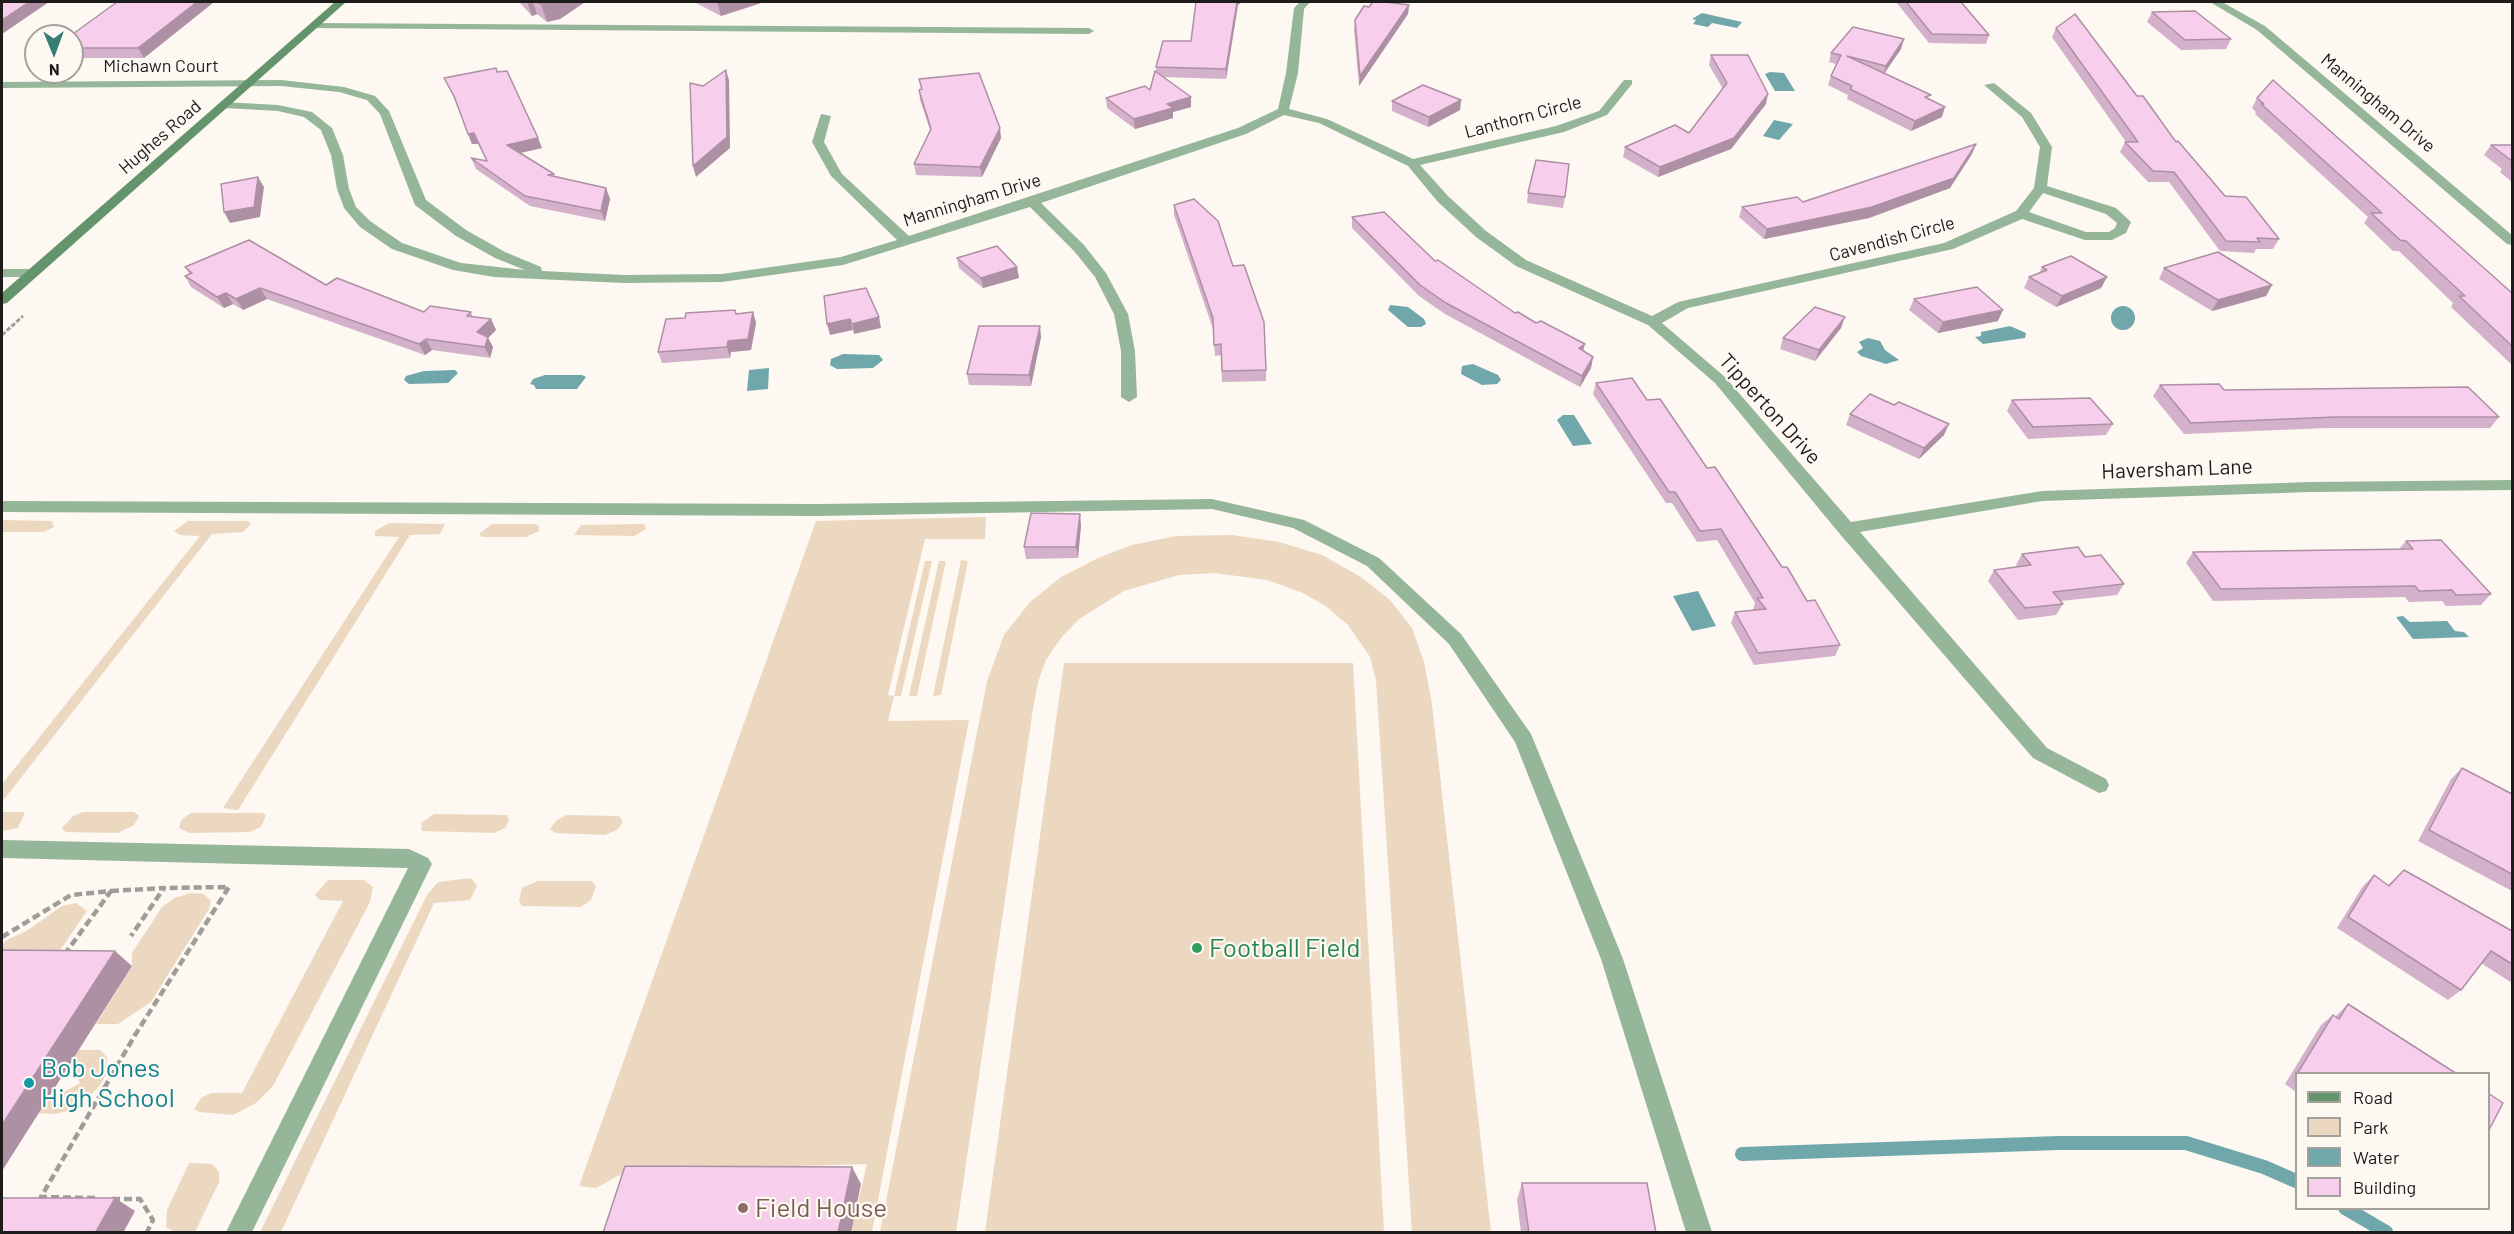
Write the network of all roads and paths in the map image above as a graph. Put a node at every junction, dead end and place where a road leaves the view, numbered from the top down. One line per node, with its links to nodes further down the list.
1 (341, 2): 4 (main road, Hughes Road)
2 (1305, 2): 11 (street)
3 (2214, 2): 18 (street, Manningham Drive)
4 (312, 26): 5 (street); 7 (main road, Hughes Road)
5 (1089, 31)
6 (1628, 82): 13 (street, Lanthorn Circle)
7 (249, 83): 8 (street, Michawn Court); 10 (main road, Hughes Road); 21 (street, Manningham Drive)
8 (2, 85)
9 (1990, 85): 14 (street)
10 (224, 105): 20 (main road, Hughes Road); 21 (street, Manningham Drive)
11 (1283, 111): 13 (street, Tipperton Drive); 15 (street, Manningham Drive)
12 (825, 116): 17 (street)
13 (1412, 163): 23 (street, Tipperton Drive)
14 (2040, 188): 16 (street); 16 (street)
15 (1032, 202): 17 (street, Manningham Drive); 24 (street)
16 (2021, 214): 23 (street, Cavendish Circle)
17 (904, 239): 21 (street, Manningham Drive)
18 (2512, 241)
19 (2, 273): 20 (street)
20 (32, 273): 22 (main road, Hughes Road)
21 (549, 275)
22 (2, 300)
23 (1653, 322): 27 (street, Tipperton Drive)
24 (1129, 397)
25 (2512, 485): 27 (street, Haversham Lane)
26 (2, 507): 37 (street)
27 (1845, 529): 28 (street, Tipperton Drive)
28 (2099, 785)
29 (2, 849): 36 (street)
30 (164, 888): 31 (path); 32 (path); 35 (path)
31 (111, 891): 33 (path); 34 (path)
32 (131, 936)
33 (2, 938)
34 (67, 951)
35 (147, 1233)
36 (239, 1233)
37 (1699, 1233)

